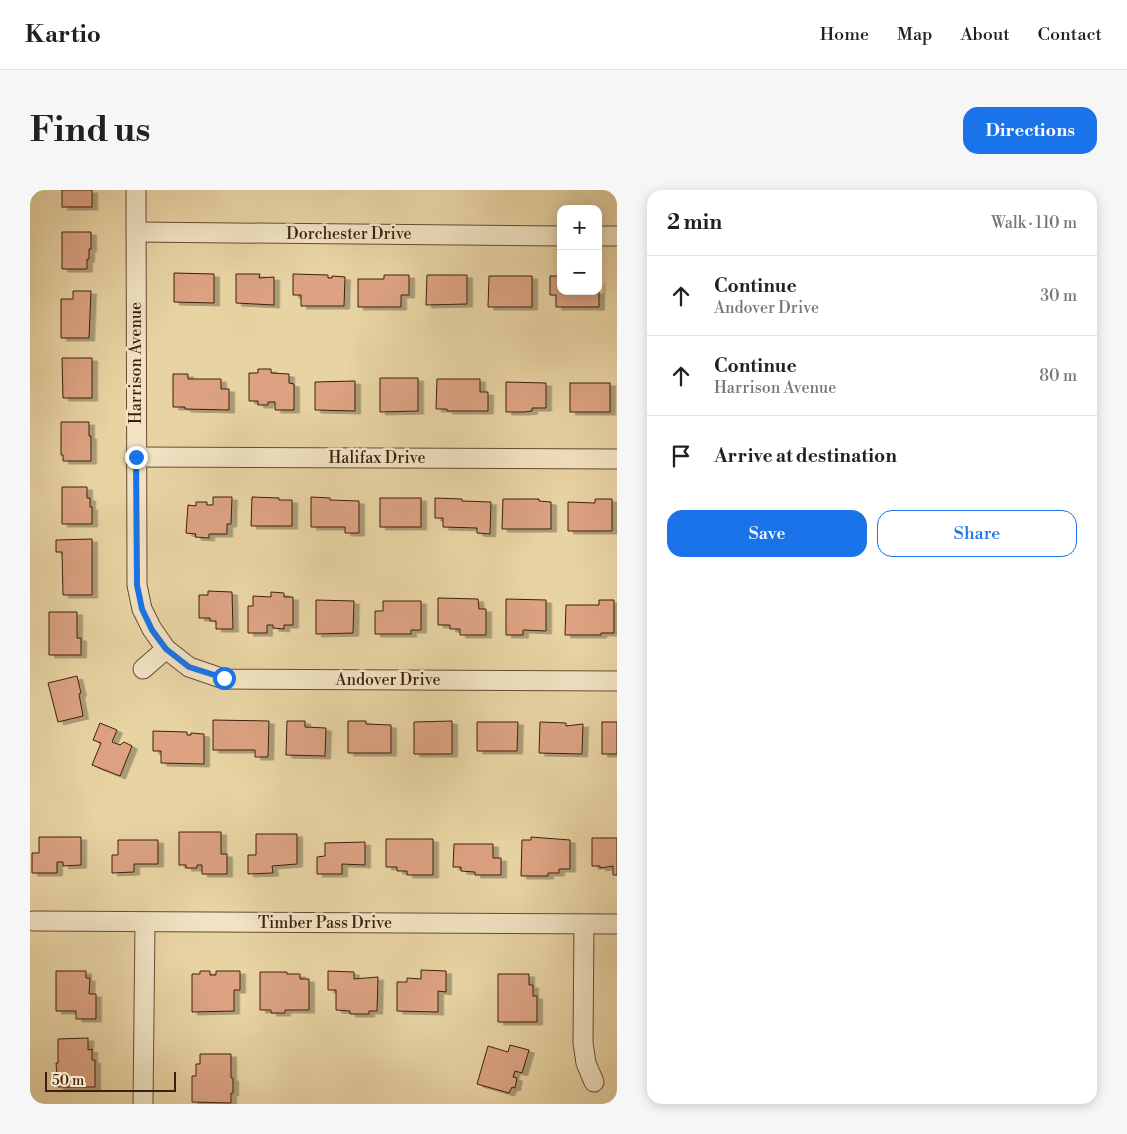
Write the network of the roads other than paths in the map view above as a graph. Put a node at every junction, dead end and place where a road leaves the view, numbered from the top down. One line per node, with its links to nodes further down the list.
1 (136, 190): 2 (street, Harrison Avenue)
2 (136, 232): 3 (street, Dorchester Drive); 6 (street, Harrison Avenue)
3 (557, 236)
4 (602, 236): 5 (street)
5 (617, 236)
6 (136, 457): 7 (street, Halifax Drive); 8 (street, Harrison Avenue)
7 (617, 459)
8 (166, 649): 9 (street); 10 (street, Andover Drive)
9 (143, 669)
10 (617, 681)
11 (33, 921): 12 (street, Timber Pass Drive)
12 (145, 922): 13 (street, Timber Pass Drive); 16 (street)
13 (584, 924): 14 (street, Timber Pass Drive); 15 (street)
14 (617, 924)
15 (594, 1082)
16 (143, 1104)

